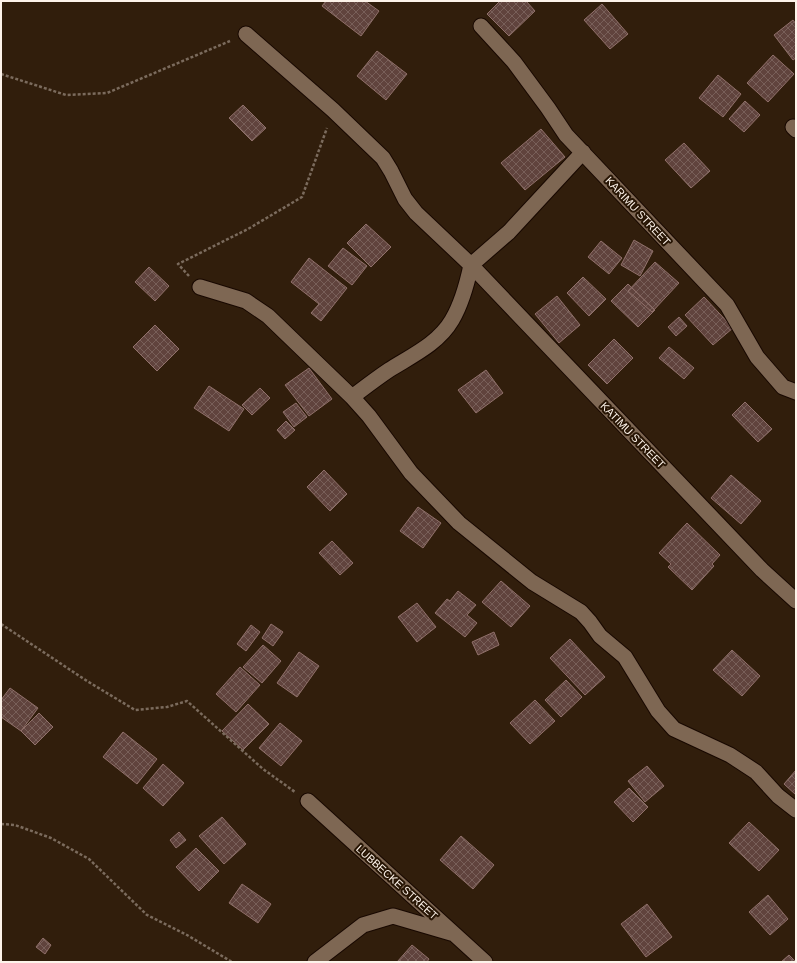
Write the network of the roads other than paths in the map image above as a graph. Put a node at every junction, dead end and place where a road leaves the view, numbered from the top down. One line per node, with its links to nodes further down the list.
1 (481, 26): 3 (street, KARIMU STREET)
2 (246, 34): 4 (street, KATIMU STREET)
3 (583, 152): 4 (street); 6 (street, KARIMU STREET)
4 (472, 265): 7 (street); 8 (street, KATIMU STREET)
5 (200, 287): 7 (street)
6 (796, 392)
7 (352, 397): 10 (street)
8 (796, 602)
9 (308, 801): 11 (street, LUBBECKE STREET)
10 (796, 810)
11 (454, 934): 12 (street); 13 (street, LUBBECKE STREET)
12 (315, 962)
13 (485, 962)

